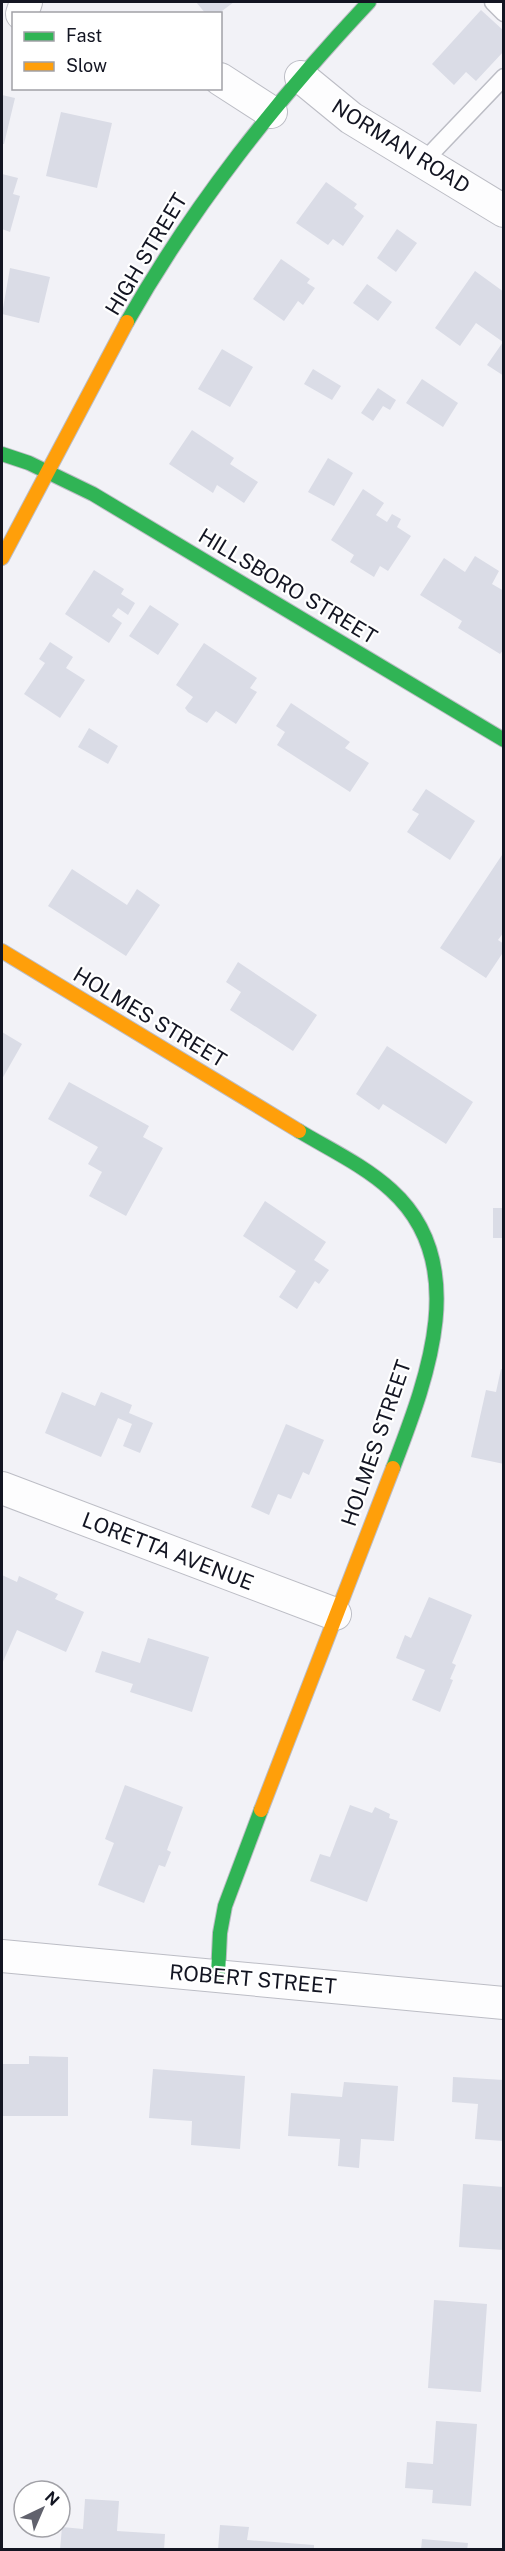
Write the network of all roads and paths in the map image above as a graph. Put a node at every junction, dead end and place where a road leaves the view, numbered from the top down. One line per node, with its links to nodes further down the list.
1 (369, 2): 4 (street, HIGH STREET)
2 (493, 2): 3 (lane)
3 (504, 13)
4 (301, 77): 7 (street, HIGH STREET); 8 (street, NORMAN ROAD)
5 (504, 77): 8 (lane)
6 (222, 80): 7 (street)
7 (271, 112): 11 (street, HIGH STREET)
8 (423, 162): 9 (street, NORMAN ROAD)
9 (504, 211)
10 (2, 453): 11 (street, HILLSBORO STREET)
11 (48, 472): 12 (street, HIGH STREET); 13 (street, HILLSBORO STREET)
12 (2, 558)
13 (504, 740)
14 (2, 951): 16 (street, HOLMES STREET)
15 (2, 1488): 16 (street, LORETTA AVENUE)
16 (335, 1614): 18 (street, HOLMES STREET)
17 (2, 1956): 18 (street, ROBERT STREET)
18 (218, 1975): 19 (street, ROBERT STREET)
19 (504, 2003)

